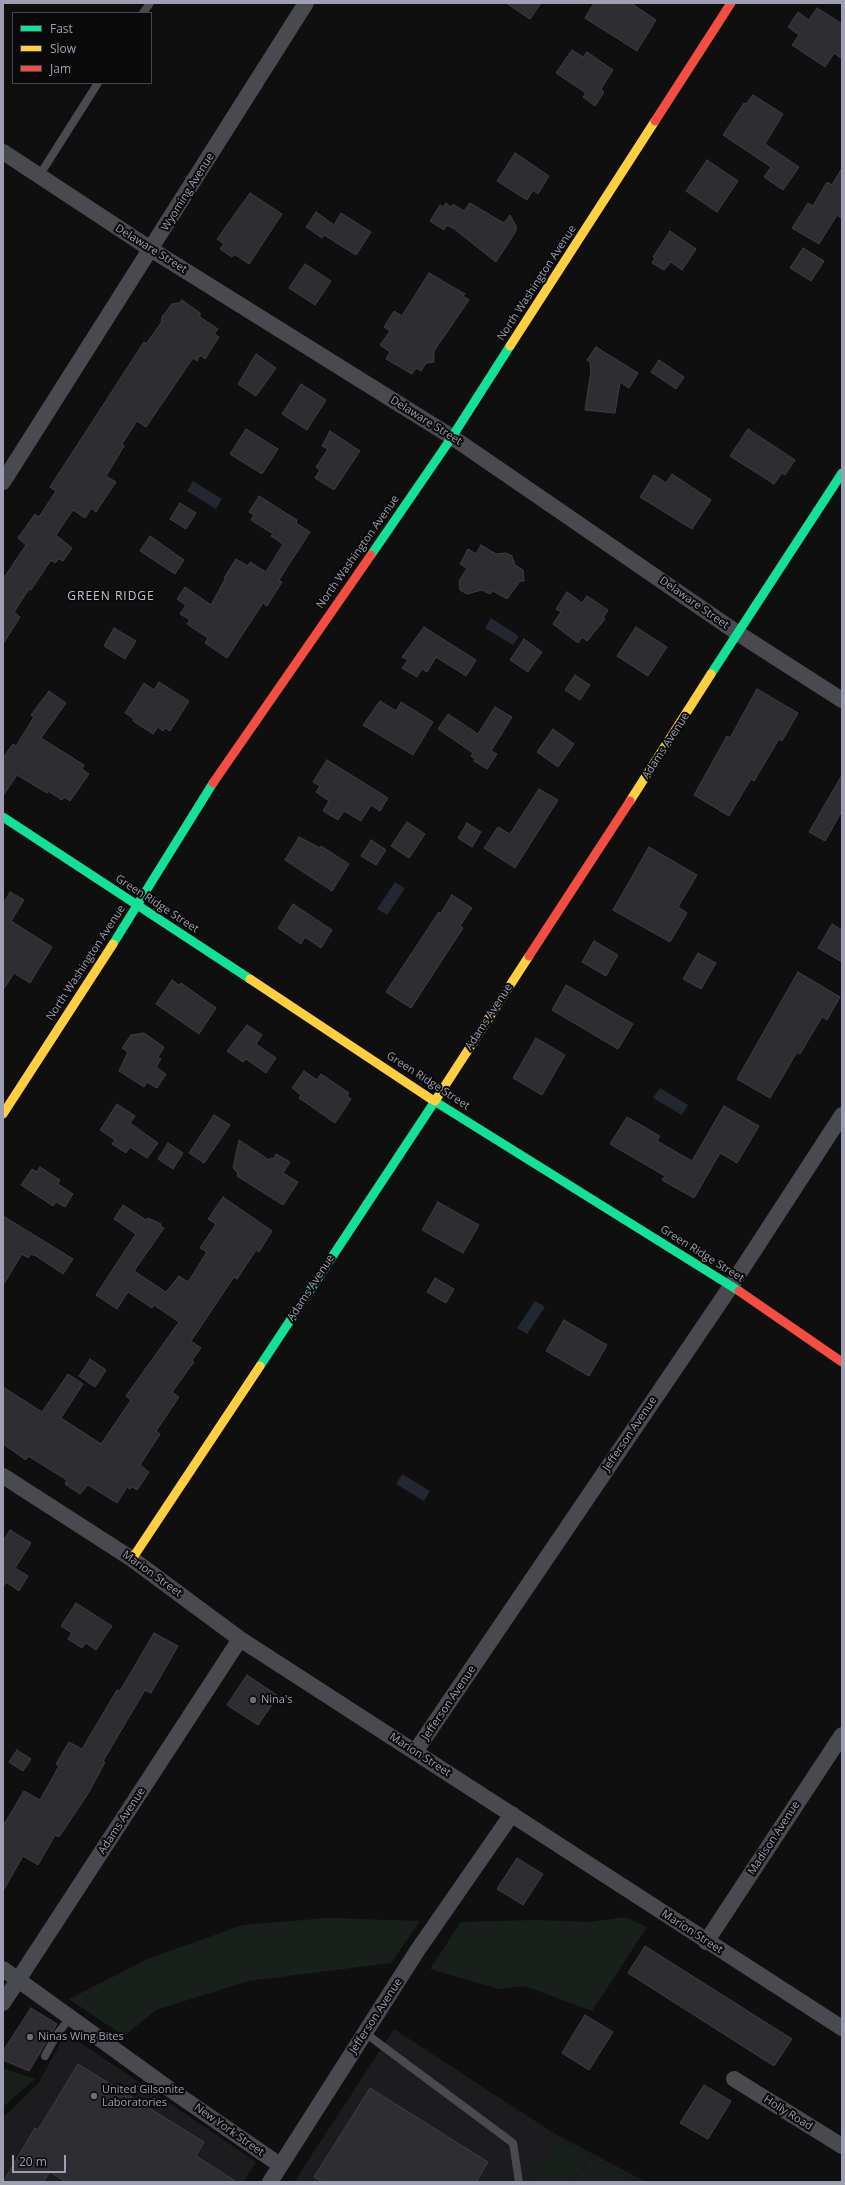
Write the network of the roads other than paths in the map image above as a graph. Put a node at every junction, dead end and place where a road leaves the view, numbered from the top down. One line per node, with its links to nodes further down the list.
1 (150, 3): 4 (lane)
2 (306, 3): 8 (street, Wyoming Avenue)
3 (731, 3): 9 (street, North Washington Avenue)
4 (144, 12)
5 (97, 84): 7 (lane)
6 (3, 152): 7 (street, Delaware Street)
7 (39, 176): 8 (street, Delaware Street)
8 (152, 250): 9 (street, Delaware Street); 11 (street, Wyoming Avenue)
9 (452, 437): 12 (street, Delaware Street); 15 (street, North Washington Avenue)
10 (842, 473): 12 (street, Adams Avenue)
11 (3, 482)
12 (739, 634): 13 (street, Delaware Street); 16 (street, Adams Avenue)
13 (842, 700)
14 (3, 817): 15 (street, Green Ridge Street)
15 (138, 905): 16 (street, Green Ridge Street); 17 (street, North Washington Avenue)
16 (435, 1101): 19 (street, Green Ridge Street); 22 (street, Adams Avenue)
17 (3, 1114)
18 (842, 1115): 19 (street, Jefferson Avenue)
19 (731, 1286): 20 (street, Green Ridge Street); 25 (street, Jefferson Avenue)
20 (842, 1362)
21 (3, 1476): 22 (street, Marion Street)
22 (132, 1559): 23 (street, Marion Street)
23 (240, 1639): 25 (street, Marion Street); 29 (street, Adams Avenue)
24 (842, 1735): 27 (street, Madison Avenue)
25 (415, 1752): 26 (street, Marion Street)
26 (512, 1814): 27 (street, Marion Street); 33 (street, Jefferson Avenue)
27 (706, 1942): 32 (street, Marion Street)
28 (3, 1969): 29 (street, New York Street)
29 (20, 1979): 30 (street, Adams Avenue); 31 (street, New York Street)
30 (3, 2003)
31 (71, 2017): 34 (lane); 37 (street, New York Street)
32 (842, 2028)
33 (365, 2033): 37 (street, Jefferson Avenue); 39 (lane)
34 (45, 2056)
35 (734, 2079): 36 (street, Holly Road)
36 (842, 2146)
37 (280, 2166): 38 (street, Jefferson Avenue)
38 (270, 2182)
39 (519, 2182)

